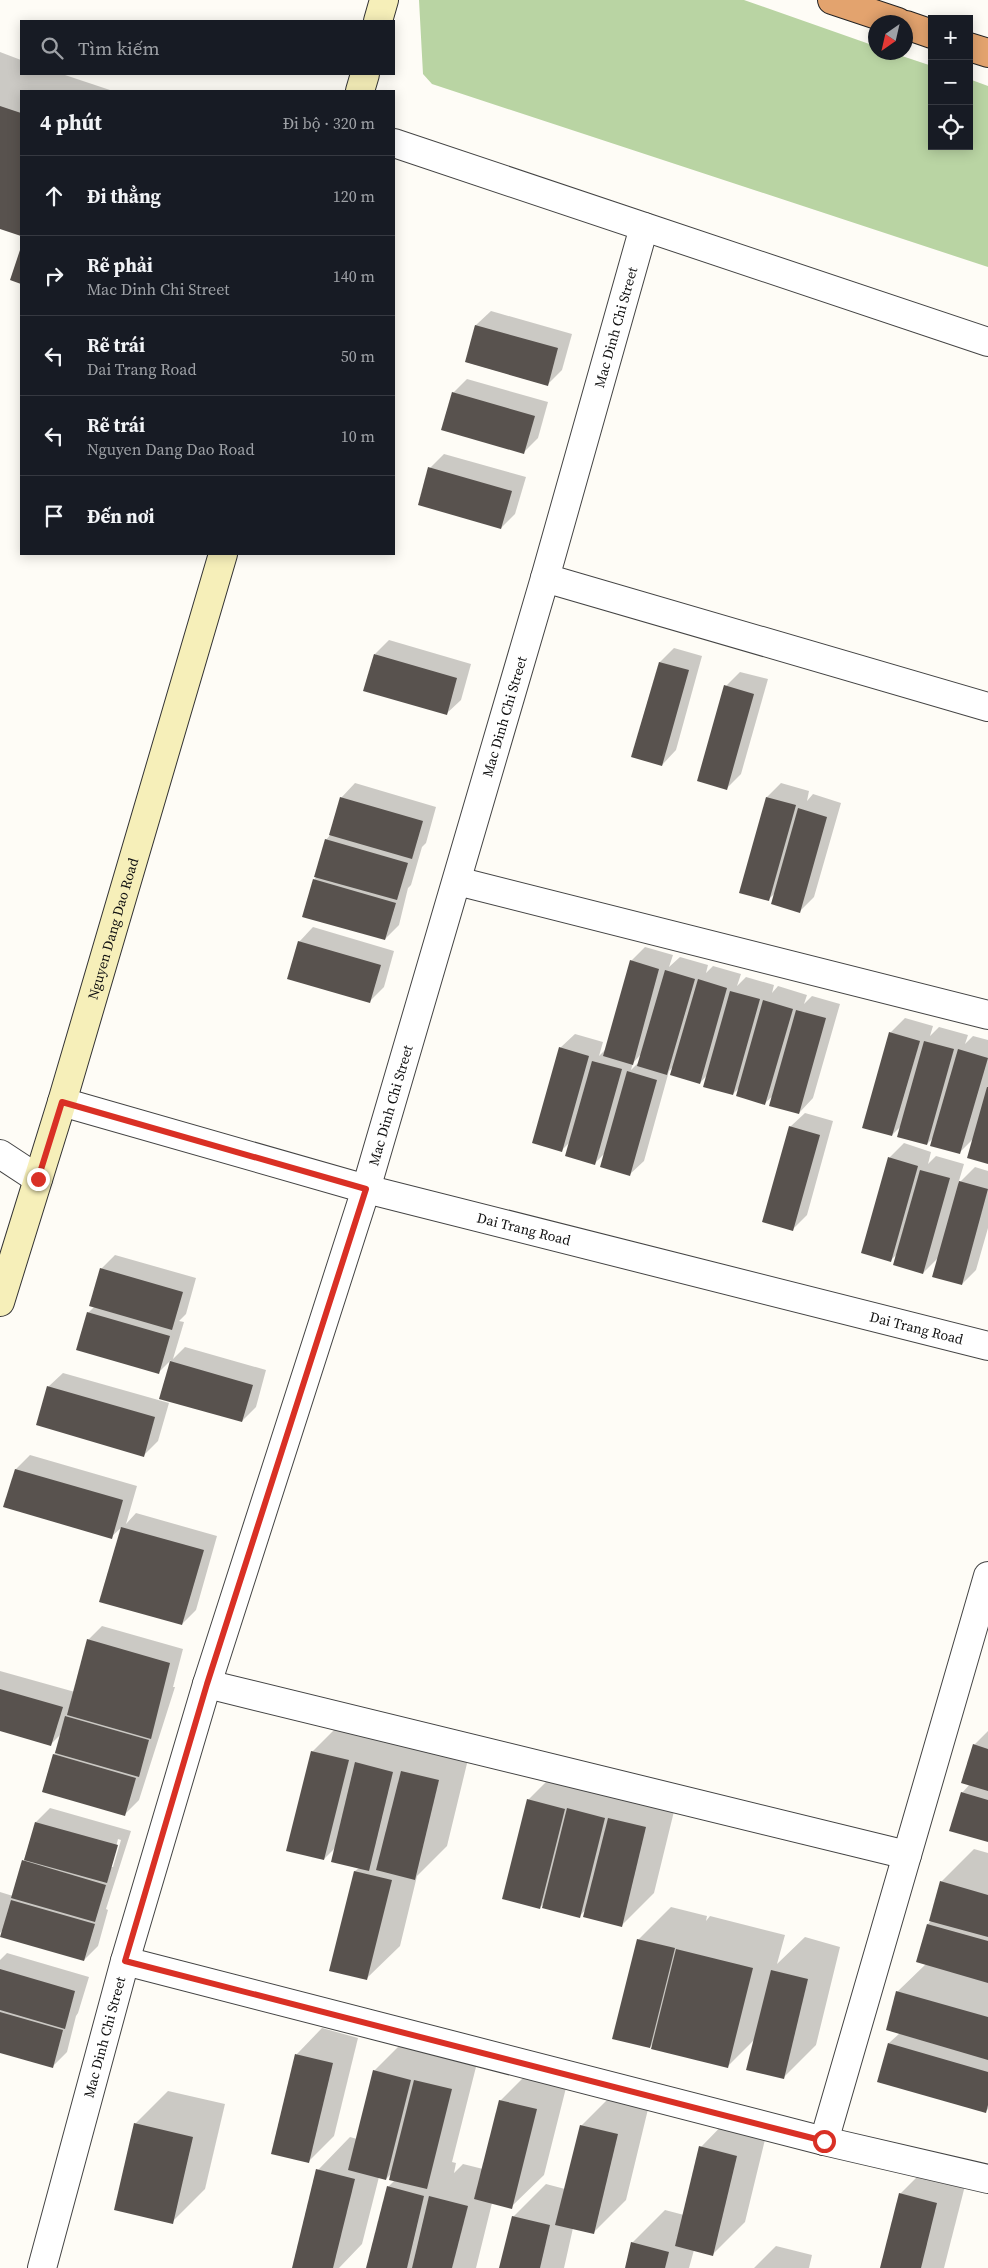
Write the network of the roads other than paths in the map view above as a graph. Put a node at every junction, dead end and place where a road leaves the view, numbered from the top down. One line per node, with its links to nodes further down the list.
1 (384, 0): 4 (main road)
2 (832, 0): 3 (highway)
3 (877, 15)
4 (378, 20)
5 (913, 27): 6 (highway)
6 (928, 33)
7 (973, 48): 8 (highway)
8 (988, 53)
9 (365, 75): 10 (main road)
10 (360, 90)
11 (395, 143): 12 (street)
12 (644, 227): 13 (street); 15 (street, Mac Dinh Chi Street)
13 (988, 342)
14 (223, 555): 19 (main road, Nguyen Dang Dao Road)
15 (545, 578): 16 (street); 17 (street, Mac Dinh Chi Street)
16 (988, 707)
17 (457, 881): 18 (street); 22 (street, Mac Dinh Chi Street)
18 (988, 1015)
19 (62, 1102): 21 (main road, Nguyen Dang Dao Road); 22 (street, Dai Trang Road)
20 (0, 1154): 21 (street)
21 (38, 1179): 23 (main road, Nguyen Dang Dao Road)
22 (366, 1189): 24 (street, Dai Trang Road); 26 (street, Mac Dinh Chi Street)
23 (0, 1302)
24 (988, 1346)
25 (988, 1576): 27 (street)
26 (207, 1684): 27 (street); 28 (street, Mac Dinh Chi Street)
27 (907, 1855): 29 (street)
28 (125, 1961): 29 (street); 31 (street, Mac Dinh Chi Street)
29 (824, 2141): 30 (street)
30 (988, 2179)
31 (42, 2268)

